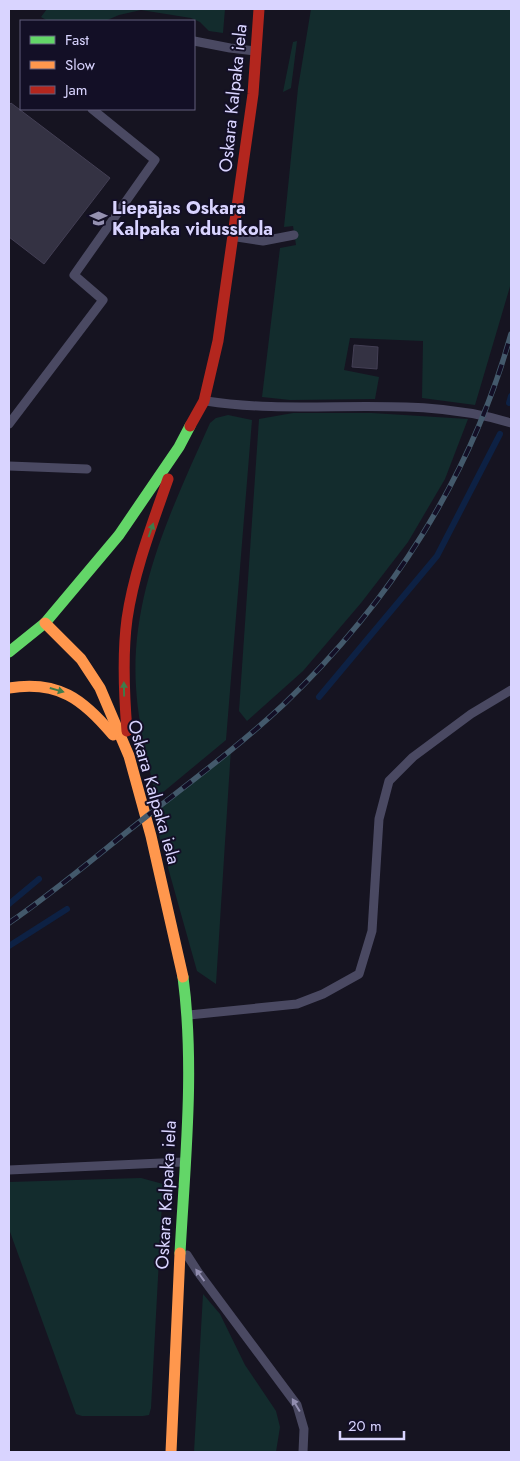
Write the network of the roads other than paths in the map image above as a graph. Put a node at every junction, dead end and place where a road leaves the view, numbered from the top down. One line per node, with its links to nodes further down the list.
1 (259, 9): 3 (street, Oskara Kalpaka iela)
2 (195, 41): 3 (lane)
3 (256, 51): 6 (street, Oskara Kalpaka iela)
4 (93, 110): 9 (lane)
5 (294, 235): 6 (lane)
6 (234, 237): 7 (street, Oskara Kalpaka iela)
7 (204, 400): 8 (lane); 10 (street, Oskara Kalpaka iela)
8 (511, 422)
9 (9, 424)
10 (179, 447): 13 (street, Oskara Kalpaka iela); 17 (street, one-way to 10)
11 (9, 466): 12 (lane)
12 (87, 469)
13 (45, 623): 14 (street); 17 (street, Oskara Kalpaka iela)
14 (9, 652)
15 (9, 688): 17 (street, one-way to 17)
16 (511, 690): 18 (lane)
17 (129, 756): 18 (street, Oskara Kalpaka iela)
18 (188, 1015): 19 (street, Oskara Kalpaka iela)
19 (186, 1162): 20 (lane); 21 (street, Oskara Kalpaka iela)
20 (9, 1170)
21 (181, 1232): 22 (street, Oskara Kalpaka iela); 23 (lane, one-way to 21)
22 (171, 1452)
23 (303, 1452)

